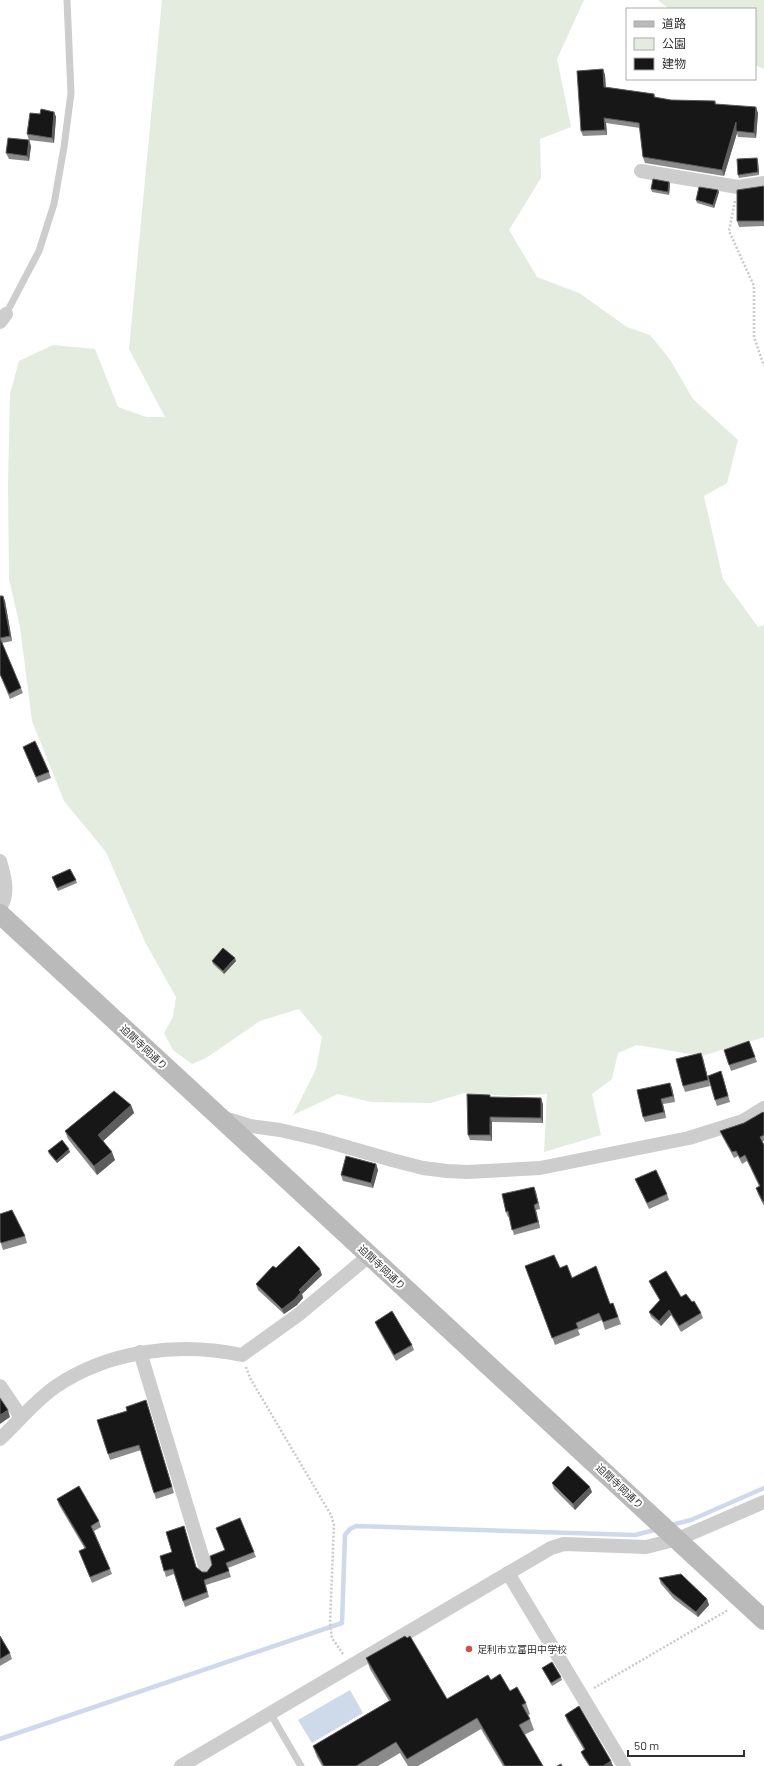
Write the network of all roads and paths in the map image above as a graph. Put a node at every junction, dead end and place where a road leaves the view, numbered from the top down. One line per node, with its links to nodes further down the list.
1 (67, 0): 5 (lane)
2 (641, 171): 4 (street)
3 (764, 183): 4 (street)
4 (738, 187): 6 (path)
5 (3, 318)
6 (764, 366)
7 (0, 861): 8 (street)
8 (0, 907)
9 (0, 914): 11 (street, 迫間寺岡通り)
10 (764, 1108): 11 (street)
11 (219, 1117): 12 (street, 迫間寺岡通り)
12 (370, 1255): 14 (street); 19 (street, 迫間寺岡通り)
13 (140, 1352): 14 (street); 16 (street); 20 (street)
14 (242, 1355): 24 (path)
15 (0, 1386): 16 (street)
16 (21, 1417): 17 (street)
17 (0, 1439)
18 (764, 1502): 19 (street)
19 (678, 1539): 21 (street); 22 (street, 迫間寺岡通り)
20 (206, 1569)
21 (508, 1573): 24 (street); 25 (street)
22 (740, 1598): 23 (street, 迫間寺岡通り); 25 (path)
23 (764, 1620)
24 (350, 1666): 26 (street)
25 (582, 1695): 29 (street)
26 (270, 1713): 27 (street); 28 (lane)
27 (181, 1766)
28 (301, 1766)
29 (624, 1766)

